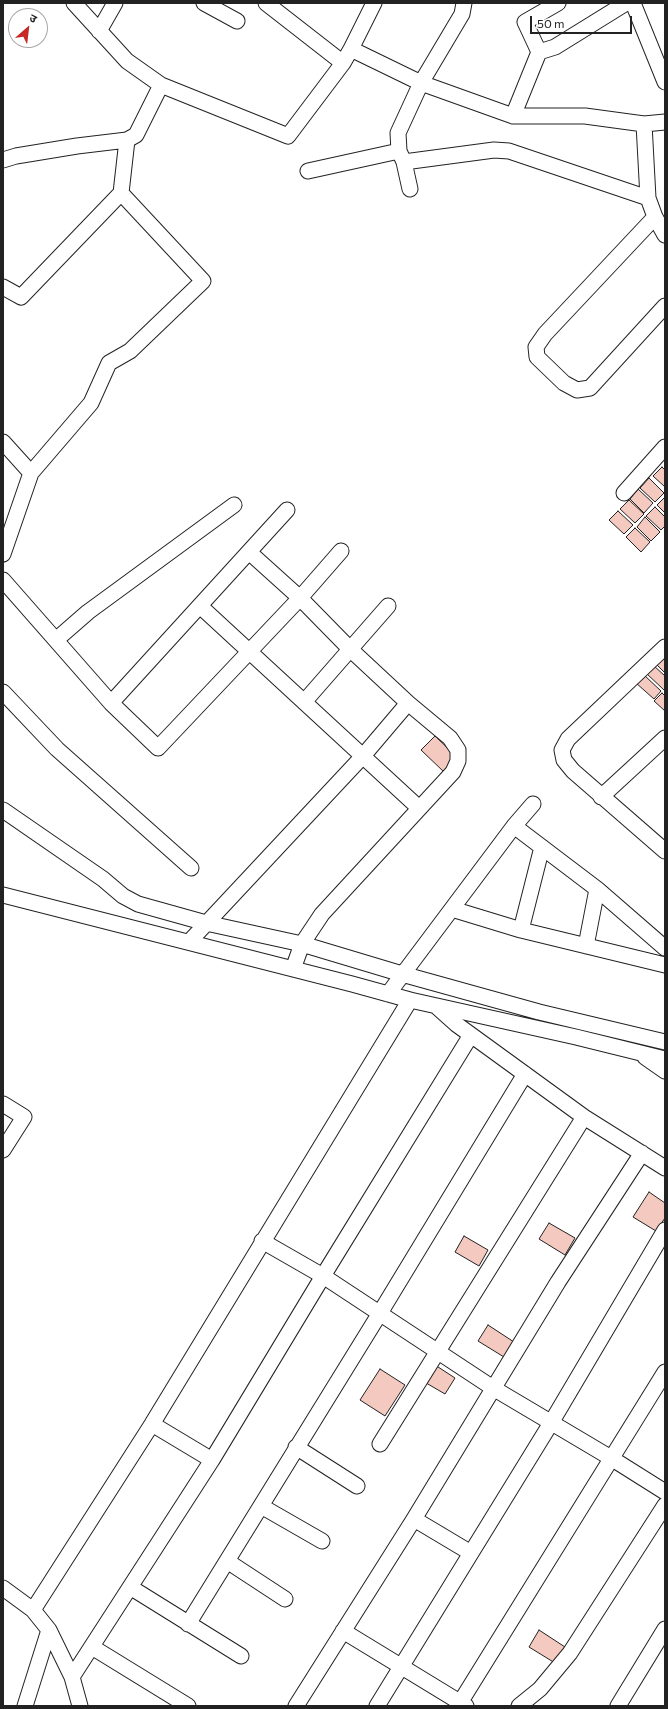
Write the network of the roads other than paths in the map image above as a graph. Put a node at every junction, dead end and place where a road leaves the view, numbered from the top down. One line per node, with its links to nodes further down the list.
1 (74, 3): 11 (street)
2 (115, 3): 11 (street)
3 (204, 3): 10 (street)
4 (266, 3): 14 (street)
5 (374, 3): 12 (street)
6 (464, 3): 16 (street)
7 (558, 3): 13 (street)
8 (626, 3): 13 (street)
9 (633, 3): 15 (street)
10 (237, 21)
11 (99, 31): 17 (street)
12 (351, 49): 14 (street); 16 (street)
13 (539, 52): 18 (street)
14 (343, 63): 17 (street)
15 (665, 82)
16 (421, 83): 18 (street); 22 (street)
17 (161, 85): 21 (street)
18 (513, 116): 20 (street)
19 (665, 122): 20 (street)
20 (644, 128): 27 (street)
21 (127, 140): 23 (street); 26 (street)
22 (400, 148): 24 (street); 25 (street); 27 (street)
23 (3, 160)
24 (308, 171)
25 (410, 189)
26 (121, 193): 30 (street); 34 (street)
27 (648, 198): 28 (street)
28 (654, 217): 29 (street); 31 (street)
29 (665, 235)
30 (3, 287)
31 (665, 306)
32 (3, 442): 34 (street)
33 (665, 448): 35 (street)
34 (31, 473): 40 (street)
35 (624, 493)
36 (234, 505): 45 (street)
37 (287, 510): 39 (street)
38 (340, 551): 42 (street)
39 (249, 552): 42 (street); 43 (street)
40 (3, 554)
41 (3, 580): 45 (street)
42 (300, 598): 47 (street); 48 (street)
43 (200, 606): 48 (street); 51 (street)
44 (388, 606): 47 (street)
45 (57, 639): 51 (street)
46 (665, 647): 55 (street)
47 (350, 649): 50 (street); 52 (street)
48 (250, 651): 50 (street); 51 (street)
49 (3, 692): 62 (street)
50 (304, 702): 54 (street)
51 (111, 703)
52 (408, 703): 54 (street); 57 (street)
53 (665, 738): 55 (street)
54 (363, 756): 57 (street); 67 (street)
55 (602, 797): 60 (street)
56 (533, 804): 59 (street)
57 (419, 808): 70 (street)
58 (3, 810): 67 (street)
59 (514, 826): 61 (street); 65 (street)
60 (662, 844)
61 (542, 847): 63 (street); 66 (street)
62 (191, 868)
63 (597, 889): 68 (street); 69 (street)
64 (3, 895): 67 (street)
65 (452, 910): 66 (street); 72 (street)
66 (521, 930): 68 (street)
67 (197, 933): 70 (street); 70 (street)
68 (586, 946): 71 (street)
69 (665, 948)
70 (298, 956): 72 (street); 72 (street)
71 (665, 965)
72 (396, 983): 73 (street); 76 (street)
73 (410, 1000): 74 (street); 87 (street)
74 (436, 1007): 75 (street); 77 (street)
75 (471, 1035): 80 (street); 88 (street)
76 (665, 1042)
77 (638, 1052): 78 (street); 79 (street)
78 (665, 1059)
79 (665, 1071)
80 (525, 1074): 82 (street); 89 (street)
81 (3, 1104): 83 (street)
82 (584, 1117): 84 (street); 90 (street)
83 (3, 1150)
84 (642, 1153): 85 (street); 92 (street)
85 (665, 1168)
86 (665, 1230): 93 (street)
87 (262, 1241): 88 (street); 94 (street)
88 (323, 1276): 89 (street); 98 (street)
89 (380, 1313): 90 (street); 96 (street)
90 (437, 1352): 92 (street); 95 (street)
91 (665, 1372): 97 (street)
92 (493, 1388): 93 (street); 103 (street)
93 (551, 1423): 97 (street); 105 (street)
94 (152, 1424): 98 (street); 110 (street)
95 (380, 1444)
96 (296, 1447): 99 (street); 102 (street)
97 (611, 1458): 100 (street); 119 (street)
98 (212, 1460): 107 (street)
99 (357, 1486)
100 (665, 1492)
101 (665, 1505): 125 (street)
102 (261, 1506): 104 (street); 106 (street)
103 (414, 1519): 105 (street); 114 (street)
104 (322, 1541)
105 (471, 1553): 117 (street)
106 (227, 1561): 109 (street); 111 (street)
107 (130, 1587): 111 (street); 115 (street)
108 (3, 1588): 110 (street)
109 (285, 1599)
110 (33, 1610): 113 (street)
111 (188, 1624): 116 (street)
112 (665, 1629): 126 (street)
113 (49, 1630): 118 (street); 120 (street)
114 (343, 1631): 117 (street); 123 (street)
115 (92, 1647): 118 (street); 122 (street)
116 (241, 1656)
117 (401, 1667): 119 (street); 124 (street)
118 (72, 1677): 121 (street)
119 (462, 1705)
120 (26, 1706)
121 (80, 1706)
122 (188, 1706)
123 (296, 1706)
124 (377, 1706)
125 (519, 1706)
126 (618, 1706)

